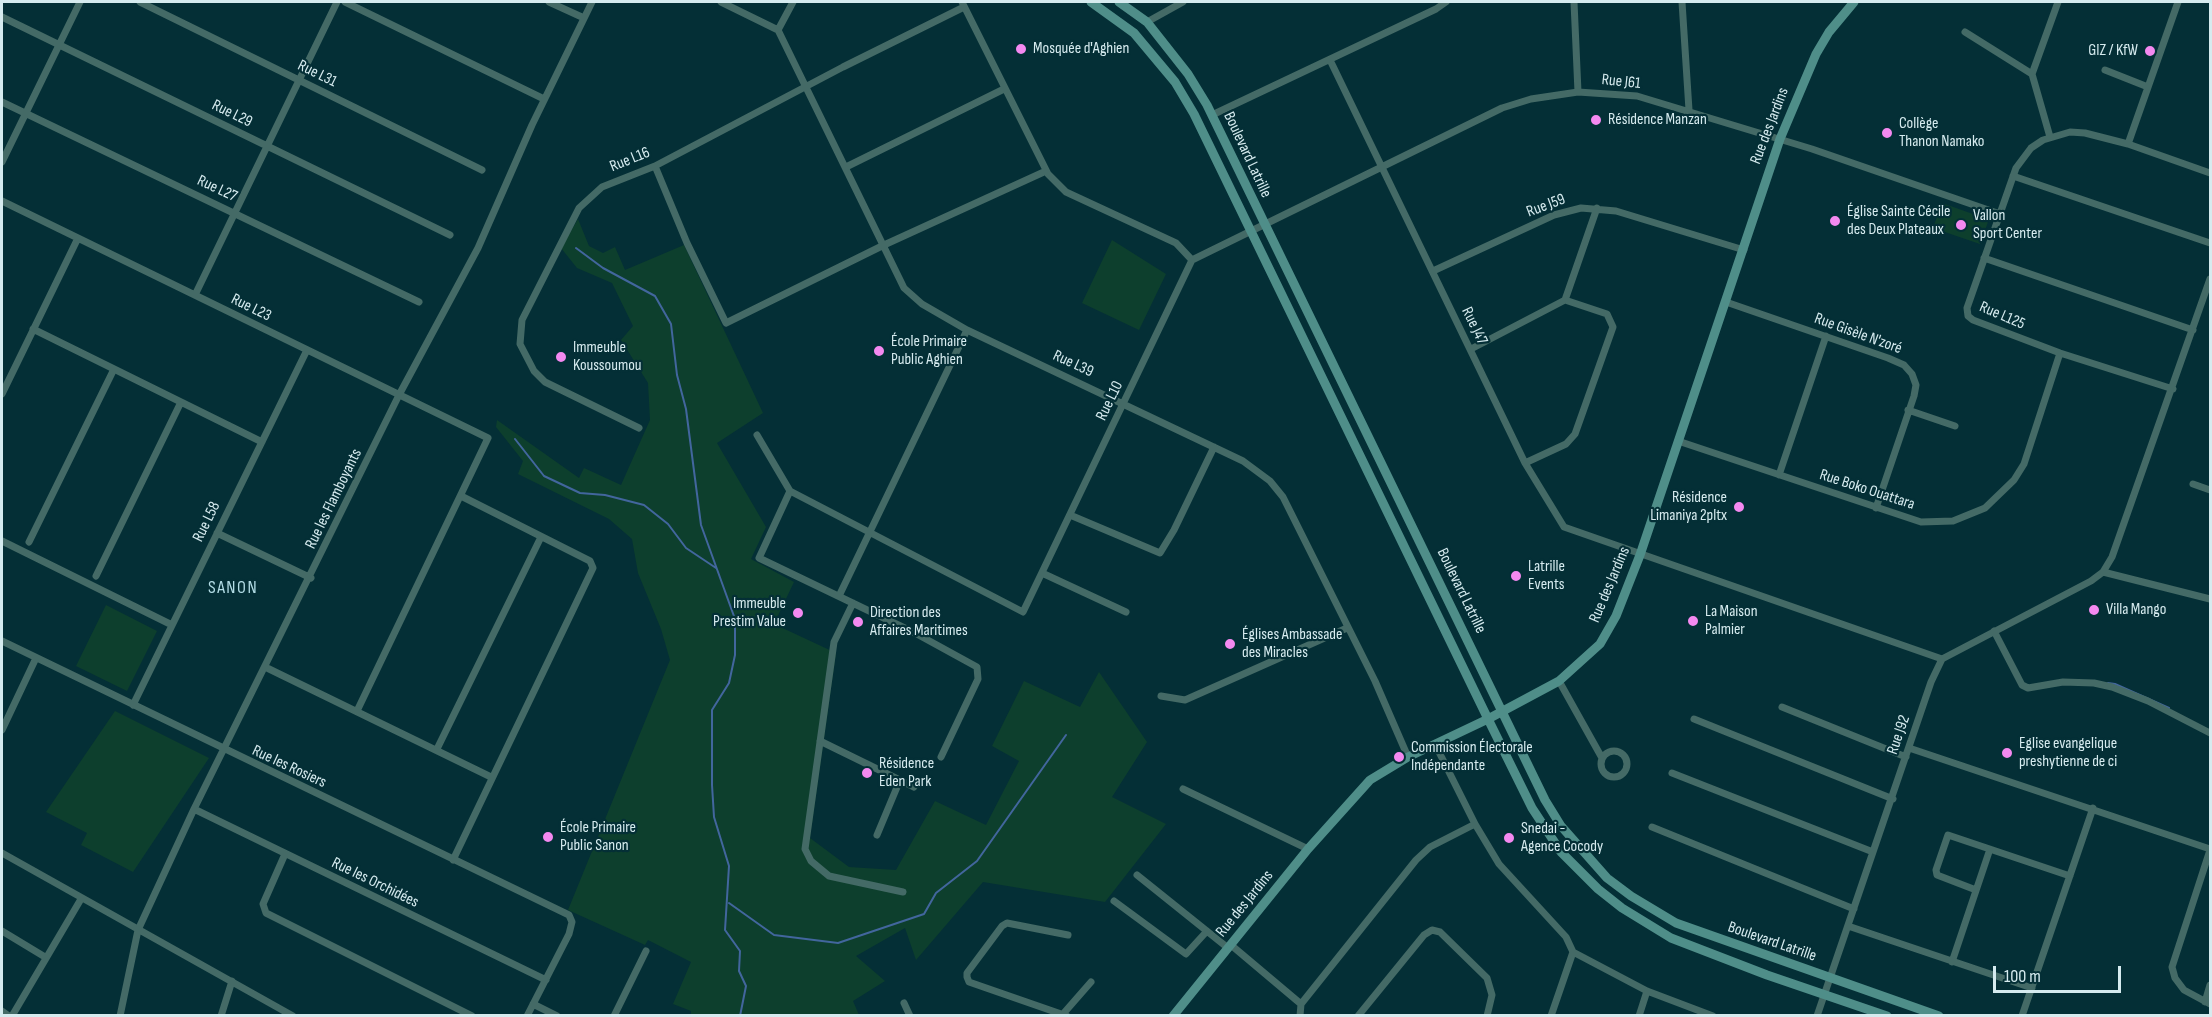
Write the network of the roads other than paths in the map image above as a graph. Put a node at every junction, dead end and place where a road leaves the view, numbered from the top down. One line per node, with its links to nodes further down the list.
1 (80, 2): 24 (street)
2 (141, 2): 28 (street, Rue L31)
3 (338, 2): 28 (street)
4 (345, 2): 33 (street)
5 (549, 2): 20 (street)
6 (592, 2): 20 (street, Rue les Flamboyants)
7 (721, 2): 22 (street)
8 (793, 2): 22 (street)
9 (1090, 2): 55 (main road, Boulevard Latrille)
10 (1119, 2): 21 (main road, Boulevard Latrille)
11 (1183, 2): 21 (street)
12 (1446, 2): 25 (street)
13 (1574, 2): 32 (street)
14 (1682, 2): 35 (street)
15 (1854, 2): 39 (main road, Rue des Jardins)
16 (2058, 2): 27 (street)
17 (2178, 2): 30 (street)
18 (963, 4): 29 (street, Rue L16); 31 (street)
19 (2, 17): 24 (street, Rue L29)
20 (584, 18): 33 (street, Rue les Flamboyants)
21 (1147, 22): 37 (main road, Boulevard Latrille)
22 (778, 30): 29 (street, Rue L39)
23 (1965, 32): 27 (street)
24 (59, 45): 36 (street); 41 (street, Rue L29)
25 (1330, 60): 37 (street); 45 (street, Rue J47)
26 (2105, 70): 30 (street)
27 (2032, 74): 38 (street)
28 (299, 81): 41 (street); 46 (street, Rue L31)
29 (807, 86): 43 (street, Rue L16); 44 (street, Rue L39)
30 (2148, 87): 40 (street)
31 (1004, 89): 44 (street); 47 (street)
32 (1578, 92): 35 (street, Rue J61); 45 (street, Rue J61)
33 (544, 99): 79 (street, Rue les Flamboyants)
34 (2, 102): 36 (street, Rue L27)
35 (1689, 110): 39 (street, Rue J61)
36 (25, 114): 42 (street); 52 (street, Rue L27)
37 (1212, 115): 54 (main road, Boulevard Latrille)
38 (2050, 136): 40 (street, Rue L125); 49 (street, Rue L125)
39 (1780, 139): 53 (street, Rue J61); 60 (main road, Rue des Jardins)
40 (2128, 144): 48 (street, Rue L125)
41 (267, 146): 52 (street); 56 (street, Rue L29)
42 (2, 162)
43 (655, 166): 59 (street); 84 (street, Rue L16)
44 (846, 167): 59 (street, Rue L39)
45 (1381, 167): 54 (street, Rue J61); 63 (street, Rue J47)
46 (482, 170)
47 (1047, 173): 59 (street); 62 (street)
48 (2211, 173)
49 (2013, 176): 53 (street, Rue L125); 58 (street)
50 (2, 201): 57 (street, Rue L23)
51 (1597, 208): 60 (street, Rue J59); 63 (street, Rue J59); 66 (street)
52 (235, 212): 65 (street); 67 (street, Rue L27)
53 (2000, 214): 61 (street, Rue L125)
54 (1263, 224): 55 (street, Rue J61); 123 (main road, Boulevard Latrille)
55 (1250, 230): 62 (street); 124 (main road, Boulevard Latrille)
56 (450, 235)
57 (78, 238): 65 (street, Rue L23); 69 (street)
58 (2211, 243)
59 (884, 246): 70 (street, Rue L39)
60 (1744, 250): 68 (main road, Rue des Jardins)
61 (1984, 258): 71 (street); 75 (street, Rue L125)
62 (1192, 260): 81 (street, Rue L10)
63 (1433, 271): 73 (street, Rue J47)
64 (2210, 284): 71 (street)
65 (195, 295): 74 (street, Rue L23)
66 (1565, 300): 73 (street); 89 (street)
67 (419, 302)
68 (1726, 302): 72 (street, Rue Gisèle N'zoré); 86 (main road, Rue des Jardins)
69 (33, 329): 76 (street); 78 (street)
70 (967, 330): 81 (street, Rue L39); 98 (street)
71 (2193, 330): 77 (street)
72 (1826, 336): 82 (street, Rue Gisèle N'zoré); 90 (street)
73 (1471, 348): 89 (street, Rue J47)
74 (307, 350): 79 (street, Rue L23); 87 (street, Rue L58)
75 (2060, 353): 77 (street, Rue L125); 95 (street, Rue Boko Ouattara)
76 (114, 369): 80 (street); 101 (street)
77 (2173, 389): 103 (street)
78 (2, 394)
79 (399, 395): 94 (street, Rue L23); 106 (street, Rue les Flamboyants)
80 (182, 402): 87 (street); 105 (street)
81 (1124, 403): 88 (street, Rue L39); 96 (street, Rue L10)
82 (1908, 410): 83 (street); 95 (street, Rue Gisèle N'zoré)
83 (1955, 426)
84 (639, 428)
85 (757, 435): 93 (street)
86 (1678, 441): 90 (street, Rue Boko Ouattara); 102 (main road, Rue des Jardins)
87 (262, 442): 97 (street, Rue L58)
88 (1214, 447): 96 (street); 112 (street, Rue L39)
89 (1526, 463): 102 (street, Rue J47)
90 (1779, 476): 95 (street, Rue Boko Ouattara)
91 (2193, 484): 92 (street)
92 (2211, 490)
93 (790, 491): 98 (street); 107 (street)
94 (460, 496): 99 (street); 122 (street)
95 (1876, 508)
96 (1070, 514): 104 (street, Rue L10)
97 (217, 533): 106 (street); 111 (street, Rue L58)
98 (867, 533): 104 (street, Rue L10); 107 (street)
99 (542, 537): 131 (street); 138 (street)
100 (2, 541): 111 (street)
101 (29, 542)
102 (1640, 555): 116 (street, Rue J47); 118 (main road, Rue des Jardins)
103 (2103, 572): 108 (street); 113 (street)
104 (1042, 573): 110 (street)
105 (96, 576)
106 (310, 578): 117 (street, Rue les Flamboyants)
107 (839, 596): 109 (street)
108 (2211, 599)
109 (853, 603): 128 (street); 133 (street)
110 (1126, 612)
111 (172, 625): 120 (street, Rue L58)
112 (1347, 628): 119 (street); 134 (street, Rue L39)
113 (1994, 631): 116 (street); 127 (street)
114 (2, 642): 115 (street, Rue les Rosiers)
115 (36, 658): 120 (street, Rue les Rosiers); 126 (street)
116 (1942, 659): 130 (street, Rue J92)
117 (265, 667): 122 (street); 132 (street, Rue les Flamboyants)
118 (1559, 681): 123 (main road, Rue des Jardins); 136 (street)
119 (1161, 696)
120 (133, 705): 132 (street, Rue les Rosiers)
121 (1782, 707): 135 (street)
122 (357, 711): 131 (street)
123 (1503, 711): 124 (main road, Rue des Jardins); 172 (main road, Boulevard Latrille)
124 (1488, 719): 129 (main road, Rue des Jardins); 179 (main road, Boulevard Latrille)
125 (1694, 719): 142 (street)
126 (2, 730)
127 (2211, 733)
128 (820, 741): 139 (street); 158 (street)
129 (1435, 744): 134 (main road, Rue des Jardins); 145 (street)
130 (1909, 748): 135 (street, Rue J92); 143 (street)
131 (437, 749): 138 (street)
132 (224, 751): 144 (street, Rue les Flamboyants); 154 (street, Rue les Rosiers)
133 (941, 757)
134 (1408, 757): 148 (main road, Rue des Jardins)
135 (1906, 757): 142 (street, Rue J92)
136 (1602, 758)
137 (1672, 773): 151 (street)
138 (491, 777): 154 (street)
139 (900, 780): 140 (street); 147 (street)
140 (914, 787)
141 (1183, 789): 148 (street)
142 (1893, 799): 151 (street, Rue J92)
143 (2093, 808): 150 (street); 156 (street)
144 (194, 809): 153 (street, Rue les Orchidées); 163 (street, Rue les Flamboyants)
145 (1475, 824): 169 (street); 183 (street)
146 (1652, 827): 161 (street)
147 (877, 836)
148 (1308, 849): 167 (main road, Rue des Jardins)
149 (1990, 849): 156 (street); 157 (street); 157 (street)
150 (2211, 849): 181 (street)
151 (1873, 852): 161 (street, Rue J92)
152 (2, 853): 159 (street)
153 (285, 854): 173 (street, Rue les Orchidées); 191 (street)
154 (453, 860): 173 (street, Rue les Rosiers)
155 (1137, 874): 165 (street)
156 (2070, 876): 177 (street)
157 (1976, 890): 171 (street)
158 (903, 892)
159 (81, 899): 163 (street); 170 (street)
160 (1114, 901): 165 (street)
161 (1854, 909): 162 (street, Rue J92)
162 (1848, 926): 171 (street); 172 (street, Rue J92)
163 (138, 930): 174 (street); 189 (street, Rue les Flamboyants)
164 (2, 931): 170 (street)
165 (1207, 931): 167 (street)
166 (1068, 935): 187 (street)
167 (1229, 947): 183 (street); 185 (main road, Rue des Jardins)
168 (646, 951): 194 (street)
169 (1572, 952): 178 (street); 199 (street)
170 (45, 957): 188 (street)
171 (1952, 962): 177 (street)
172 (1830, 978): 179 (street, Rue J92); 204 (main road, Boulevard Latrille)
173 (546, 980): 182 (street)
174 (232, 981): 186 (street); 190 (street)
175 (1091, 982): 187 (street)
176 (2211, 985): 181 (street)
177 (2032, 988): 205 (street)
178 (1647, 991): 200 (street); 201 (street)
179 (1824, 994): 202 (street, Rue J92); 203 (main road, Boulevard Latrille)
180 (904, 1003): 195 (street)
181 (2208, 1003)
182 (533, 1004): 192 (street); 193 (street)
183 (1301, 1004): 196 (street)
184 (2, 1011): 188 (street)
185 (1179, 1013)
186 (291, 1015)
187 (1065, 1015)
188 (11, 1016)
189 (120, 1016)
190 (221, 1016)
191 (472, 1016)
192 (527, 1016)
193 (557, 1016)
194 (614, 1016)
195 (910, 1016)
196 (1300, 1016)
197 (1358, 1016): 198 (street)
198 (1487, 1016)
199 (1551, 1016)
200 (1639, 1016)
201 (1713, 1016)
202 (1817, 1016)
203 (1887, 1016)
204 (1939, 1016)
205 (2022, 1016)

